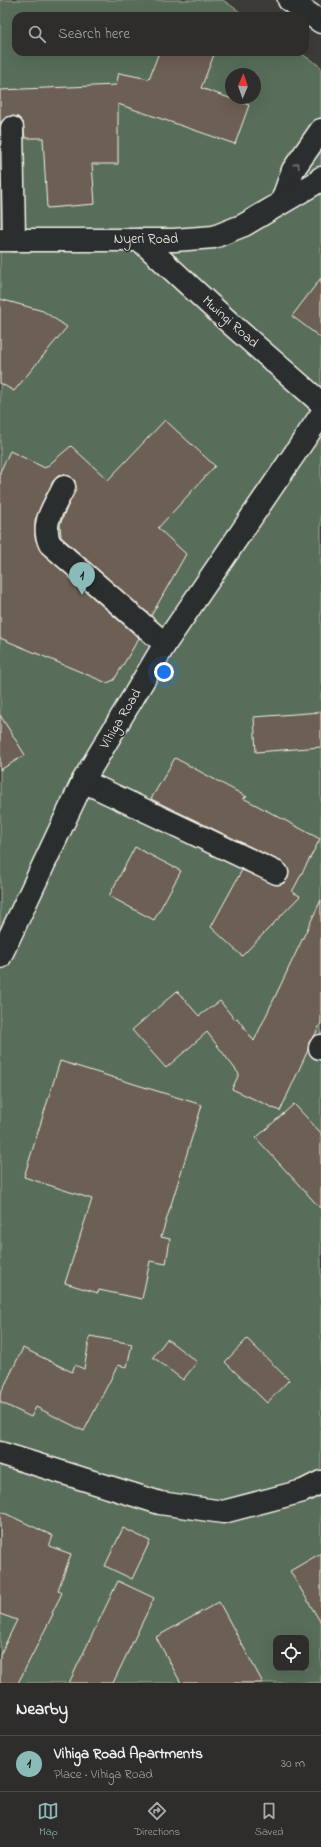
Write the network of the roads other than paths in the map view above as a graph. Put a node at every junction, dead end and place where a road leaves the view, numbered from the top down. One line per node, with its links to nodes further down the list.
1 (289, 0): 2 (street)
2 (306, 12)
3 (309, 14): 4 (street)
4 (321, 22)
5 (12, 128): 9 (street)
6 (321, 130): 8 (street, one-way to 6)
7 (321, 178): 8 (street, Nyeri Road)
8 (282, 201): 10 (street, Nyeri Road)
9 (7, 240): 10 (street, Nyeri Road)
10 (140, 240): 11 (street, Mwingi Road)
11 (321, 403)
12 (321, 415): 14 (street, Vihiga Road)
13 (64, 487): 14 (street)
14 (164, 644): 15 (street, Vihiga Road)
15 (84, 781): 16 (street); 17 (street, Vihiga Road)
16 (276, 873)
17 (0, 957)
18 (0, 1453): 19 (street)
19 (321, 1482)

